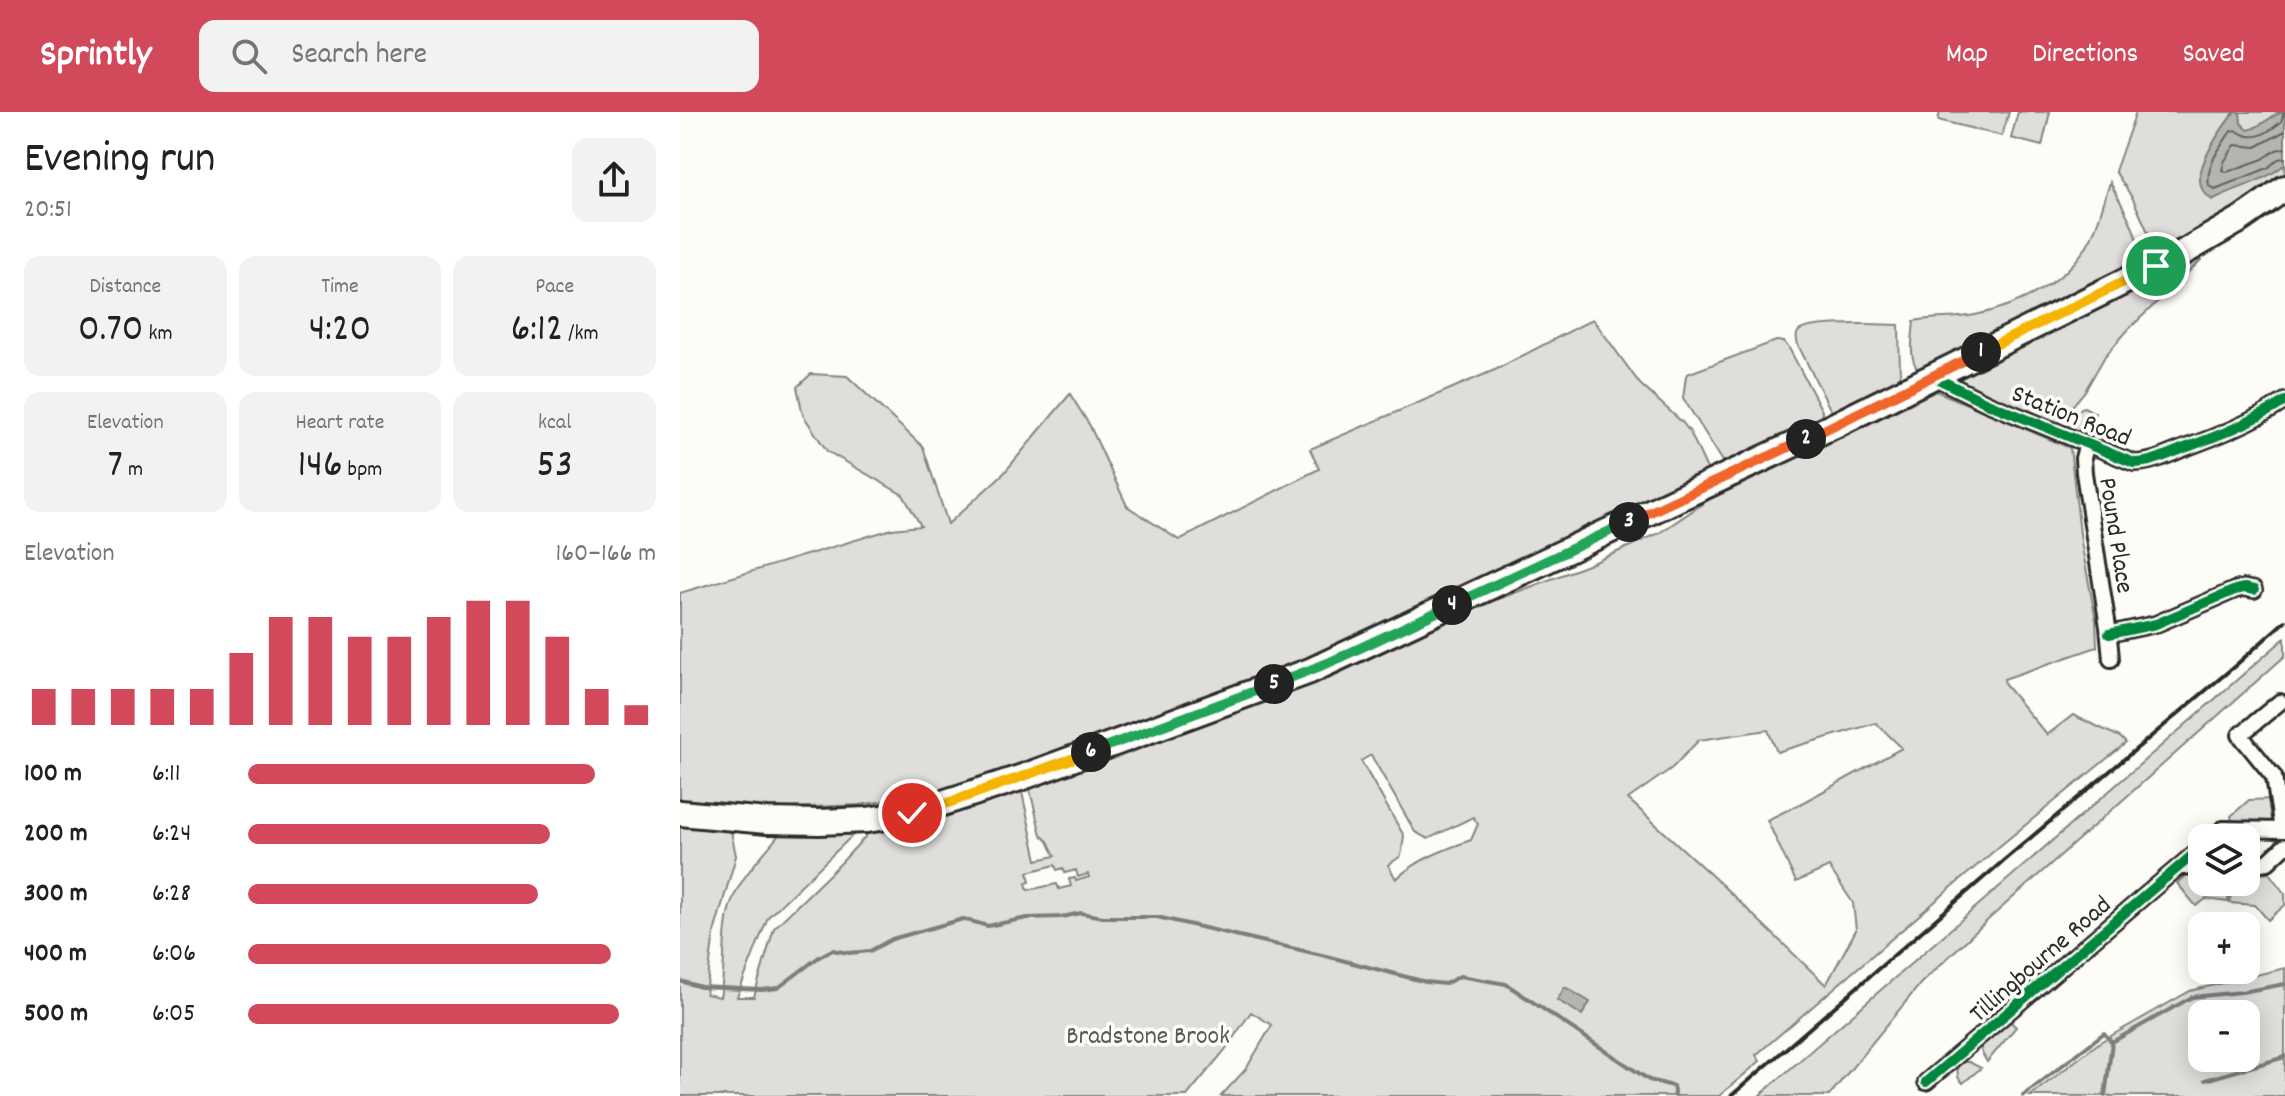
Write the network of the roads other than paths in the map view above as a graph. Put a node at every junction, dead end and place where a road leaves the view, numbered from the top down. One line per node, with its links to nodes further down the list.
1 (2285, 188): 2 (main road)
2 (1932, 376): 4 (street, Station Road); 9 (main road)
3 (2285, 401): 4 (street, Station Road)
4 (2087, 443): 6 (street, Pound Place)
5 (2254, 590): 6 (street)
6 (2109, 634): 7 (street, Pound Place)
7 (2111, 659)
8 (2280, 702): 11 (street)
9 (680, 813)
10 (2260, 830): 11 (street)
11 (2284, 830)
12 (2285, 846): 14 (street)
13 (2188, 859): 15 (street, Tillingbourne Road)
14 (2260, 863)
15 (2179, 867): 16 (street); 17 (street, Tillingbourne Road)
16 (2188, 867)
17 (1926, 1082)

